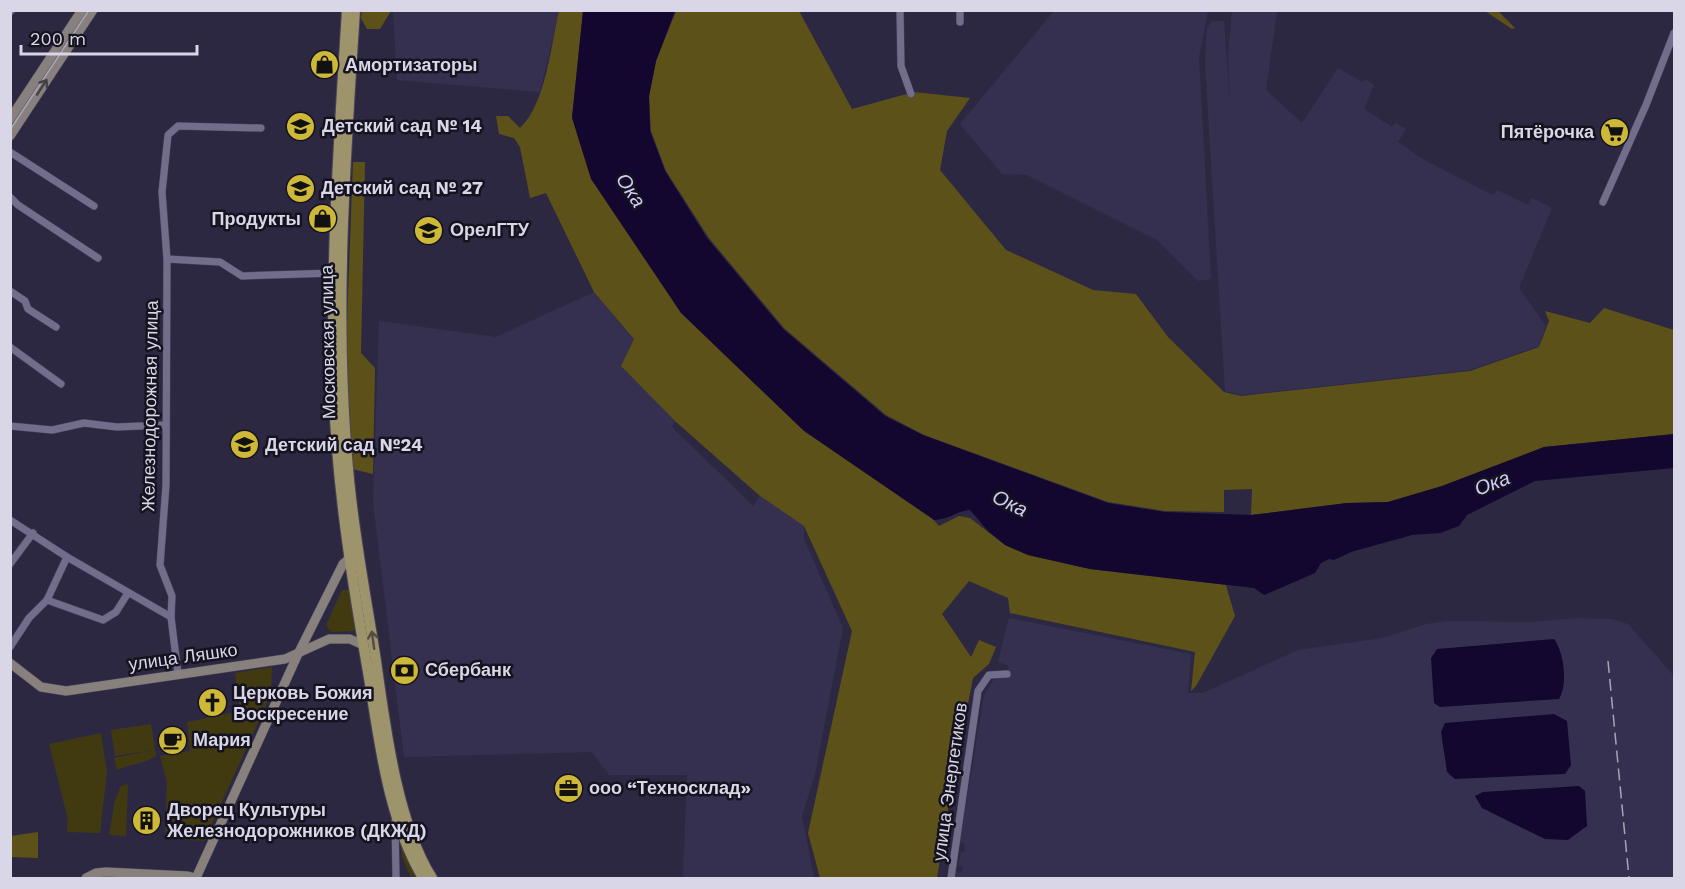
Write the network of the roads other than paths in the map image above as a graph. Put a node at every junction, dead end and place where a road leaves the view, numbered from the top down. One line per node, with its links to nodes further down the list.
1 (93, 10): 6 (street)
2 (347, 10): 17 (main road, Московская улица)
3 (355, 10): 17 (main road, Московская улица)
4 (900, 10): 9 (street)
5 (960, 10): 7 (street)
6 (79, 14): 10 (street); 12 (street, one-way to 6)
7 (960, 22)
8 (1674, 33): 15 (street)
9 (911, 94)
10 (10, 119)
11 (261, 128): 19 (street, Железнодорожная улица)
12 (10, 136)
13 (10, 152): 16 (street)
14 (10, 197): 18 (street)
15 (1602, 202)
16 (94, 206)
17 (341, 206): 20 (main road, Московская улица); 29 (main road, Московская улица)
18 (98, 258)
19 (167, 259): 20 (street); 25 (street, Железнодорожная улица)
20 (335, 273): 29 (main road, Московская улица)
21 (10, 291): 22 (street)
22 (56, 327)
23 (10, 347): 24 (street)
24 (61, 384)
25 (165, 425): 26 (street); 34 (street, Железнодорожная улица)
26 (10, 426)
27 (10, 520): 28 (street)
28 (33, 533): 30 (street); 31 (street)
29 (354, 554): 35 (main road, Московская улица); 37 (street); 46 (main road, Московская улица, one-way to 29)
30 (67, 557): 32 (street); 33 (street)
31 (10, 564)
32 (128, 593): 33 (street); 34 (street)
33 (47, 600): 36 (street)
34 (171, 617): 39 (street, Железнодорожная улица)
35 (363, 645): 37 (street, улица Ляшко); 41 (main road, Московская улица)
36 (10, 647)
37 (298, 654): 39 (street, улица Ляшко); 43 (street)
38 (10, 663): 39 (street, улица Ляшко)
39 (178, 674)
40 (1007, 674): 47 (street, улица Энергетиков)
41 (395, 807): 44 (street); 45 (main road, Московская улица)
42 (86, 879): 43 (street)
43 (196, 879)
44 (396, 879)
45 (423, 879)
46 (432, 879)
47 (951, 879)

